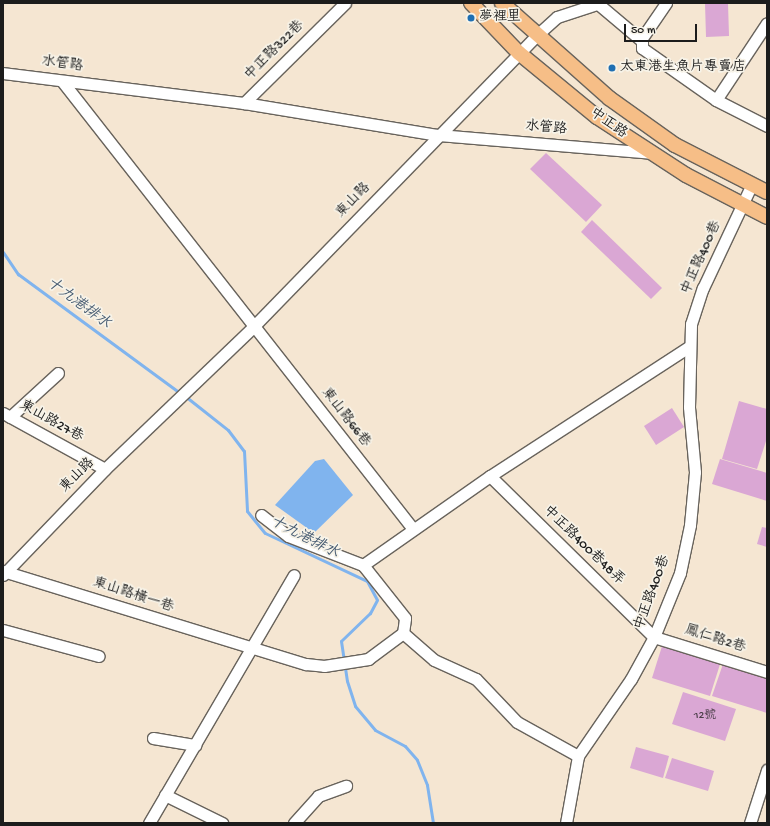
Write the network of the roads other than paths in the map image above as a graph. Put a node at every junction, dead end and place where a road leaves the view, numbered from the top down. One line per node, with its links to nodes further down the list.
1 (345, 3): 13 (street, 中正路322巷)
2 (471, 3): 9 (main road, 中正路)
3 (502, 3): 7 (main road, 中正路)
4 (598, 3): 7 (street, 東山路); 8 (street)
5 (666, 3): 8 (street)
6 (767, 23): 12 (street)
7 (537, 35): 9 (street, 東山路); 17 (main road, 中正路)
8 (641, 40): 12 (street)
9 (520, 53): 15 (street, 東山路); 16 (main road, 中正路)
10 (3, 73): 11 (street, 水管路)
11 (62, 80): 13 (street, 水管路); 21 (street, 東山路66巷)
12 (716, 100): 14 (street)
13 (244, 103): 15 (street, 水管路)
14 (767, 126)
15 (438, 135): 16 (street, 水管路); 21 (street, 東山路)
16 (651, 153): 19 (main road, 中正路)
17 (752, 184): 18 (main road, 中正路); 19 (street, 中正路400巷)
18 (767, 192)
19 (743, 204): 20 (main road, 中正路); 22 (street, 中正路400巷)
20 (767, 217)
21 (254, 326): 25 (street, 東山路); 28 (street, 東山路66巷)
22 (689, 348): 26 (street); 34 (street, 中正路400巷)
23 (58, 373): 24 (street)
24 (6, 415): 25 (street, 東山路27巷)
25 (105, 469): 30 (street, 東山路)
26 (490, 476): 28 (street); 34 (street, 中正路400巷48弄)
27 (261, 515): 29 (street)
28 (412, 529): 29 (street)
29 (363, 565): 33 (street)
30 (4, 572): 35 (street, 東山路橫一巷)
31 (294, 575): 35 (street)
32 (3, 630): 36 (street)
33 (403, 633): 35 (street, 東山路橫一巷); 40 (street)
34 (654, 637): 37 (street, 鳳仁路2巷); 40 (street, 中正路400巷)
35 (251, 650): 39 (street)
36 (99, 656)
37 (767, 672)
38 (154, 738): 39 (street)
39 (195, 745): 43 (street)
40 (578, 756): 47 (street)
41 (767, 770): 48 (street)
42 (346, 786): 46 (street)
43 (165, 795): 44 (street); 45 (street)
44 (149, 823)
45 (222, 823)
46 (294, 823)
47 (566, 823)
48 (750, 823)

